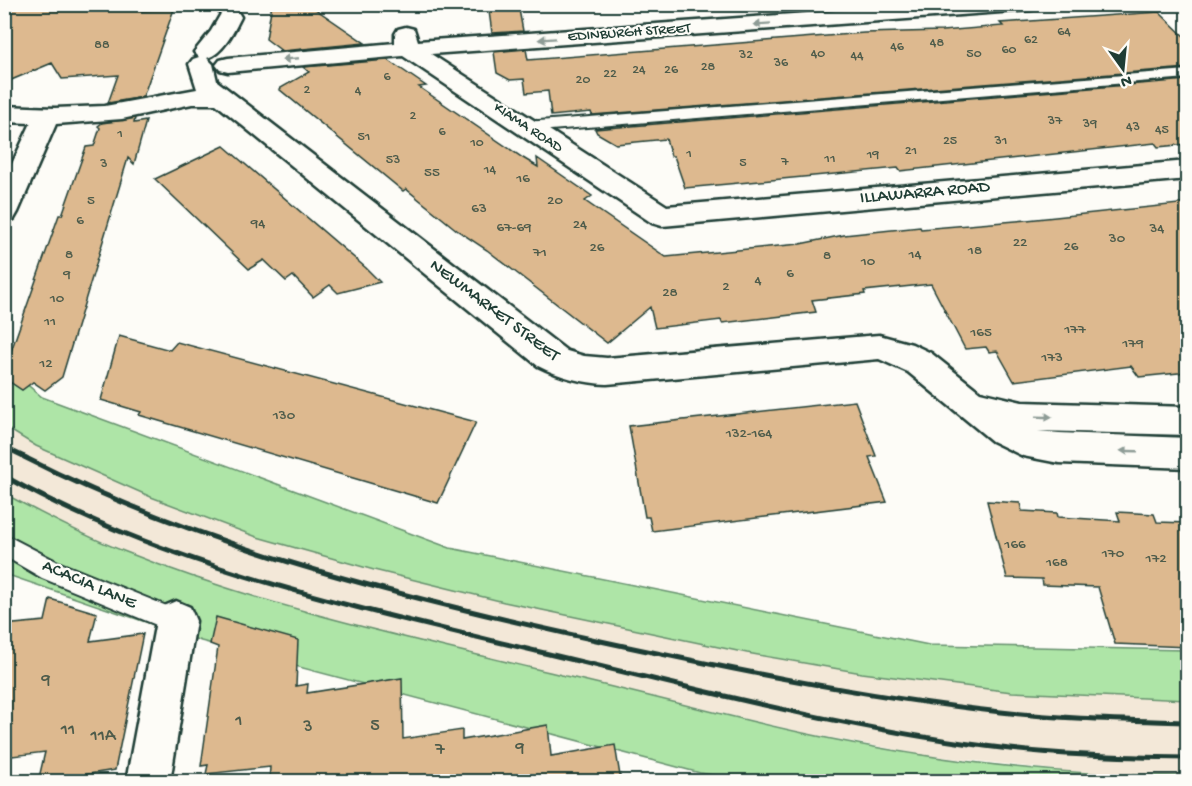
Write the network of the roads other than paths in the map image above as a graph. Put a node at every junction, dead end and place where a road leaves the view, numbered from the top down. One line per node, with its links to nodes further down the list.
1 (806, 4): 4 (street, EDINBURGH STREET)
2 (1030, 4): 4 (street, EDINBURGH STREET, one-way to 4)
3 (231, 11): 5 (street); 6 (street)
4 (407, 41): 5 (street, EDINBURGH STREET); 12 (street, KIAMA ROAD)
5 (230, 56): 6 (street, EDINBURGH STREET); 8 (street)
6 (203, 65): 8 (street, NEWMARKET STREET); 9 (street)
7 (1188, 74): 12 (lane)
8 (224, 98): 9 (street); 16 (street, NEWMARKET STREET)
9 (162, 104): 11 (street)
10 (4, 114): 11 (street)
11 (47, 116): 14 (street)
12 (526, 127): 15 (street, KIAMA ROAD)
13 (1188, 170): 15 (street, ILLAWARRA ROAD)
14 (4, 212)
15 (662, 216)
16 (951, 385): 17 (street, NEWMARKET STREET, one-way to 17); 18 (street, NEWMARKET STREET, one-way to 16)
17 (1188, 421)
18 (1188, 453)
19 (4, 544): 20 (lane, ACACIA LANE)
20 (176, 621): 21 (street)
21 (148, 782)

